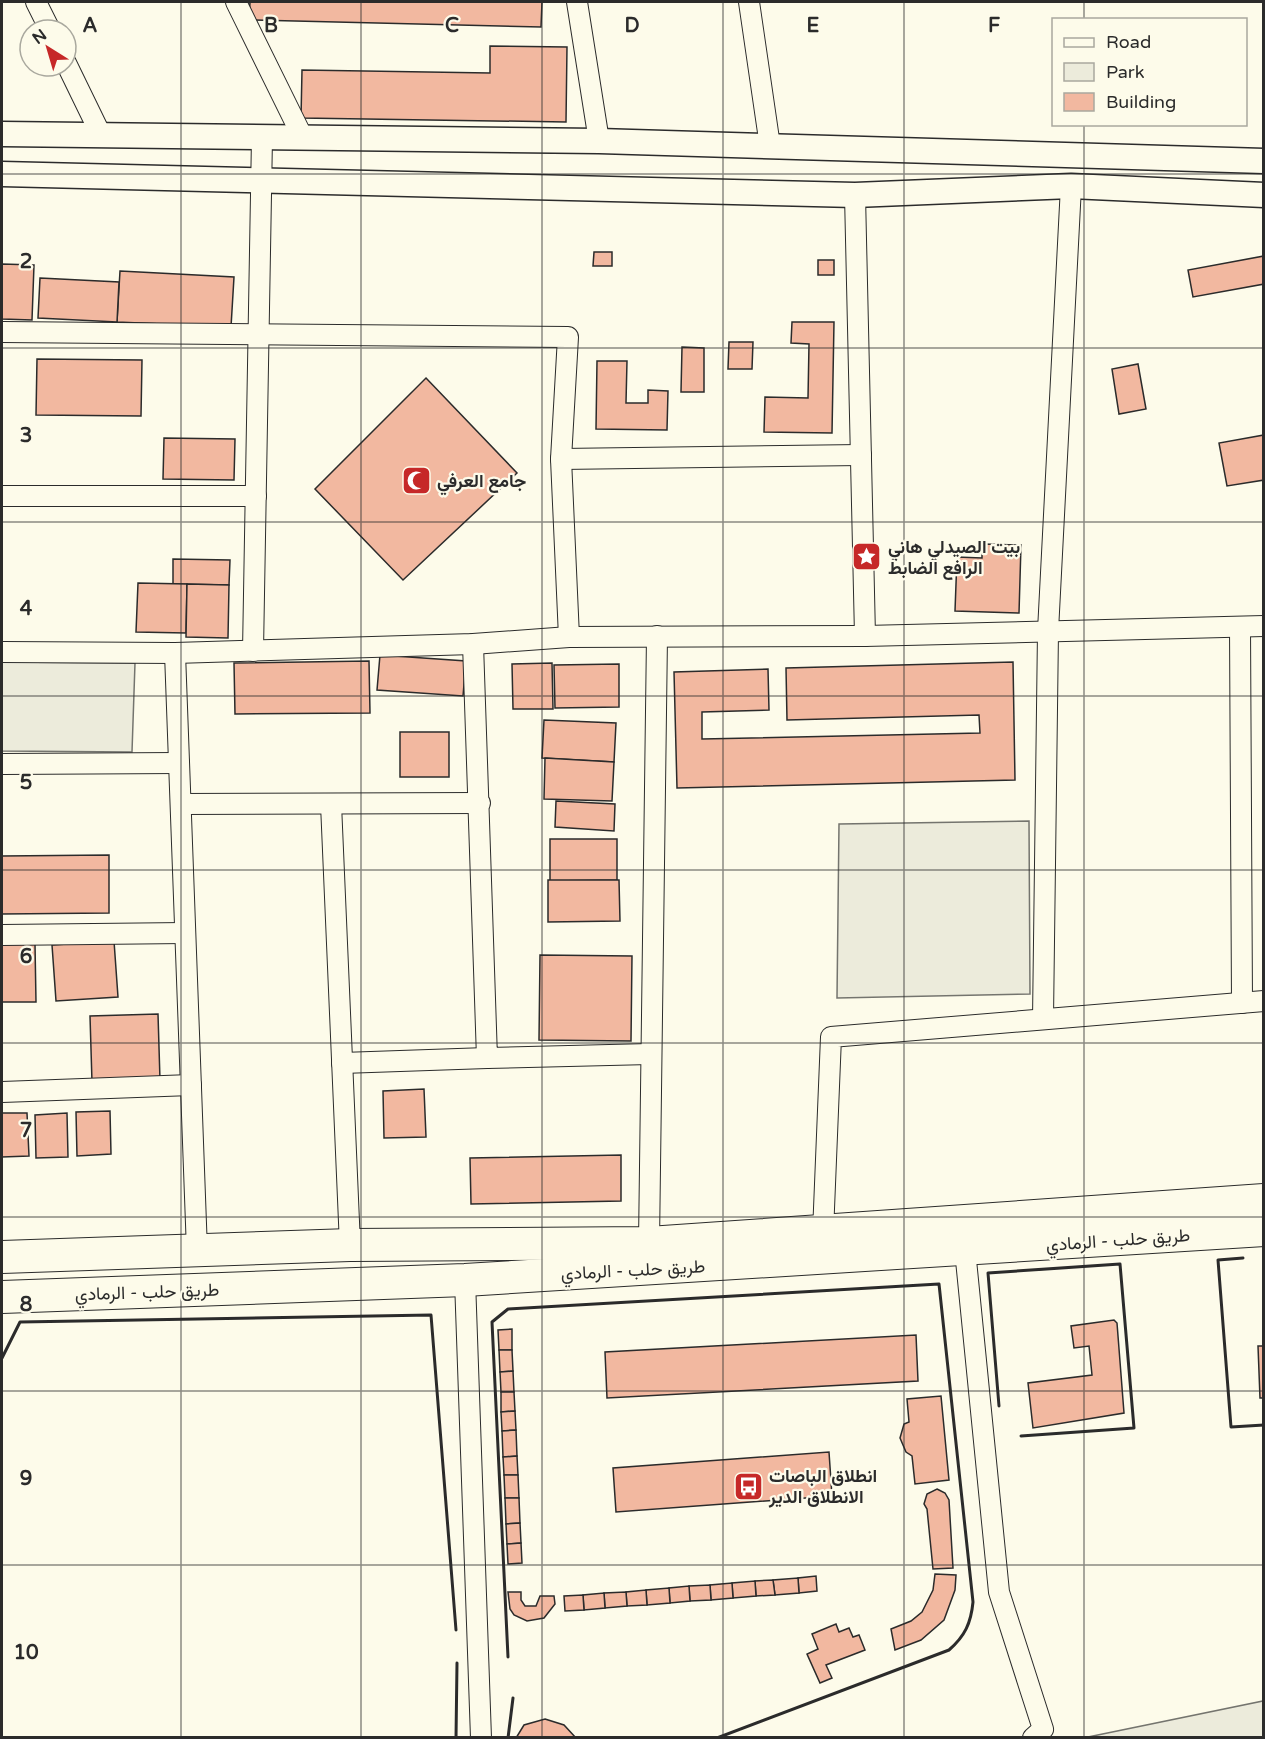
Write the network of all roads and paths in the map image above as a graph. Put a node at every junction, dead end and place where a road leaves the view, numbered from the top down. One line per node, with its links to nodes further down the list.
1 (36, 2): 5 (street)
2 (236, 2): 10 (street)
3 (577, 2): 11 (street)
4 (748, 2): 12 (street)
5 (44, 18)
6 (73, 78): 8 (street)
7 (2, 132): 8 (street)
8 (101, 135): 9 (street)
9 (262, 137): 10 (street); 15 (street)
10 (303, 138): 11 (street)
11 (598, 141): 12 (street)
12 (770, 146): 13 (street)
13 (1263, 161)
14 (2, 174): 15 (street)
15 (261, 179): 17 (street); 20 (street)
16 (1071, 186): 17 (street); 18 (street); 27 (street)
17 (855, 195): 21 (street)
18 (1263, 195)
19 (2, 332): 20 (street)
20 (259, 332): 22 (street); 24 (street)
21 (861, 455): 22 (street); 29 (street)
22 (561, 459): 30 (street)
23 (2, 496): 24 (street)
24 (256, 496): 32 (street)
25 (1263, 626): 26 (street)
26 (1240, 627): 27 (street); 43 (street)
27 (1048, 631): 29 (street); 44 (street)
28 (657, 636): 29 (street); 30 (street); 45 (street)
29 (865, 636)
30 (569, 637): 31 (street)
31 (473, 644): 32 (street); 37 (street)
32 (253, 651): 34 (street)
33 (2, 652): 34 (street)
34 (175, 653): 35 (street)
35 (179, 763): 36 (street); 38 (street)
36 (2, 764)
37 (480, 803): 39 (street); 46 (street)
38 (181, 804): 39 (street); 40 (street)
39 (331, 804): 47 (street)
40 (185, 933): 41 (street); 48 (street)
41 (2, 935)
42 (1263, 1001): 43 (street)
43 (1242, 1003): 44 (street)
44 (1043, 1019): 52 (street)
45 (650, 1054): 46 (street); 53 (street)
46 (487, 1058): 47 (street)
47 (342, 1063): 54 (street)
48 (191, 1085): 49 (street); 56 (street)
49 (2, 1092)
50 (1263, 1200): 52 (highway, طريق حلب - الرمادي)
51 (1263, 1230): 55 (highway, طريق حلب - الرمادي)
52 (823, 1233): 53 (highway, طريق حلب - الرمادي)
53 (649, 1243): 54 (highway, طريق حلب - الرمادي)
54 (350, 1245): 56 (highway, طريق حلب - الرمادي)
55 (965, 1250): 58 (highway, طريق حلب - الرمادي); 61 (street)
56 (197, 1251): 57 (highway, طريق حلب - الرمادي)
57 (2, 1257)
58 (465, 1280): 59 (highway, طريق حلب - الرمادي); 60 (street)
59 (2, 1297)
60 (481, 1737)
61 (1033, 1737)

